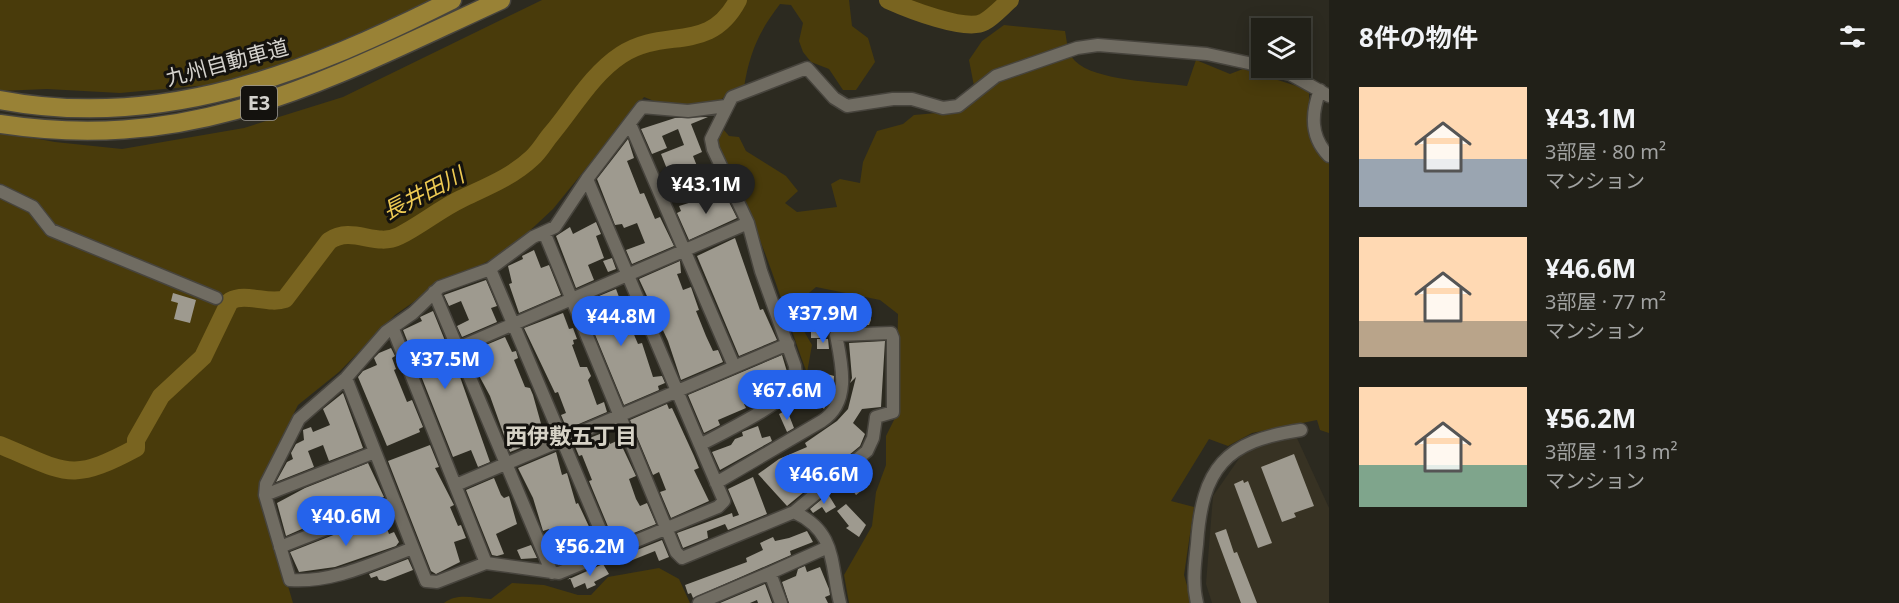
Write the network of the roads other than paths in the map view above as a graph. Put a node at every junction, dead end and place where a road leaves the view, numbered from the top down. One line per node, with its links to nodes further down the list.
1 (452, 0): 6 (highway, 九州自動車道 / E3)
2 (501, 0): 8 (highway, 九州自動車道 / E3)
3 (1251, 64): 7 (street)
4 (1297, 78): 5 (street)
5 (1324, 93): 10 (street)
6 (0, 100)
7 (726, 106): 9 (street); 13 (street)
8 (0, 124)
9 (630, 124): 11 (street); 15 (street)
10 (1329, 156)
11 (587, 179): 14 (street); 17 (street)
12 (0, 190): 19 (street)
13 (748, 223): 15 (street); 23 (street)
14 (544, 232): 16 (street); 20 (street)
15 (684, 250): 17 (street); 25 (street)
16 (490, 269): 18 (street); 21 (street)
17 (628, 274): 20 (street); 27 (street)
18 (434, 292): 22 (street); 24 (street)
19 (216, 298)
20 (572, 299): 21 (street); 28 (street)
21 (513, 324): 24 (street); 30 (street)
22 (393, 329): 26 (street); 35 (street)
23 (788, 344): 25 (street); 31 (street)
24 (458, 348): 33 (street)
25 (734, 366): 27 (street)
26 (346, 378): 32 (street); 36 (street)
27 (677, 391): 28 (street); 31 (street)
28 (620, 415): 30 (street); 39 (street)
29 (1301, 430): 50 (street)
30 (562, 440): 33 (street); 43 (street)
31 (700, 445): 34 (street)
32 (375, 452): 36 (street); 37 (street)
33 (506, 464): 35 (street); 45 (street)
34 (716, 483): 38 (street); 39 (street)
35 (456, 485): 44 (street)
36 (265, 495): 40 (street)
37 (395, 502): 40 (street); 42 (street)
38 (794, 512): 39 (street); 41 (street)
39 (667, 530): 43 (street)
40 (280, 547): 42 (street)
41 (828, 547): 46 (street); 49 (street)
42 (413, 548): 44 (street)
43 (610, 553): 45 (street)
44 (486, 563): 45 (street)
45 (552, 573)
46 (770, 573): 47 (street); 48 (street)
47 (699, 603)
48 (782, 603)
49 (840, 603)
50 (1197, 603)

